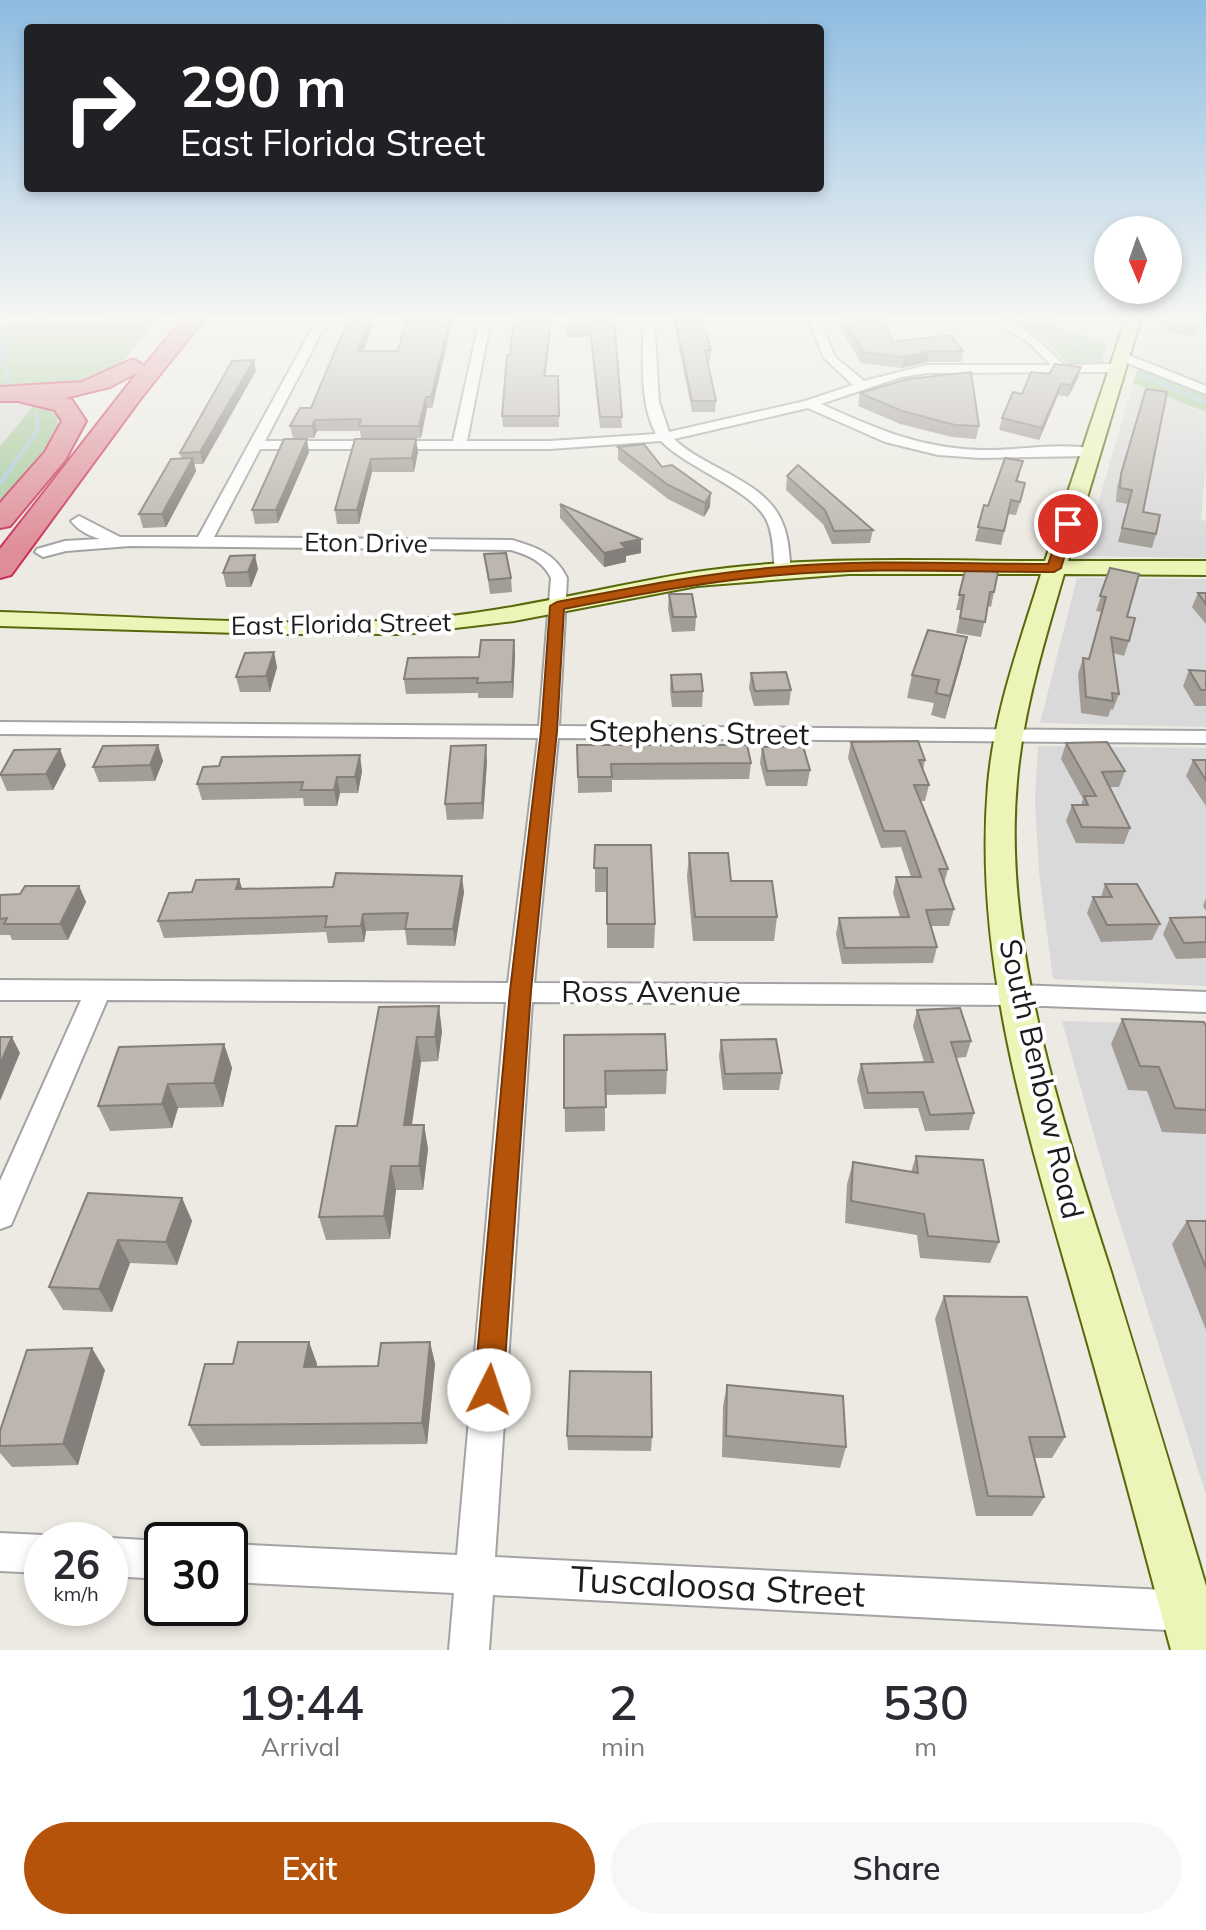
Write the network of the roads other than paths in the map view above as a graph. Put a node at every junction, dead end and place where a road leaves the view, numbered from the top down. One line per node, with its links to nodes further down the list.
1 (13, 395): 14 (highway)
2 (108, 395): 14 (highway)
3 (131, 395): 22 (highway)
4 (283, 395): 11 (street)
5 (470, 395): 12 (street)
6 (654, 395): 10 (street)
7 (836, 395): 9 (street)
8 (1107, 395): 13 (main road, South Benbow Road)
9 (809, 404): 10 (street); 13 (street)
10 (665, 437): 12 (street); 23 (street)
11 (257, 445): 12 (street); 18 (street)
12 (459, 445)
13 (1089, 452): 20 (main road, South Benbow Road)
14 (57, 453): 15 (highway)
15 (0, 520)
16 (79, 521): 17 (street, Eton Drive)
17 (130, 541): 18 (street, Eton Drive); 19 (street, Eton Drive)
18 (204, 541): 24 (street, Eton Drive)
19 (43, 552)
20 (1054, 568): 21 (main road, East Florida Street); 23 (main road, East Florida Street); 28 (main road, South Benbow Road)
21 (1206, 568)
22 (0, 569)
23 (783, 571): 24 (main road, East Florida Street)
24 (557, 606): 25 (main road, East Florida Street); 27 (street)
25 (0, 619)
26 (0, 728): 27 (street, Stephens Street)
27 (549, 731): 28 (street, Stephens Street); 32 (street)
28 (1007, 736): 29 (street, Stephens Street); 33 (main road, South Benbow Road)
29 (1206, 737)
30 (0, 990): 31 (street, Ross Avenue)
31 (98, 991): 32 (street, Ross Avenue); 35 (street)
32 (520, 991): 33 (street, Ross Avenue); 39 (street)
33 (1016, 995): 34 (street, Ross Avenue); 40 (main road, South Benbow Road)
34 (1206, 1002)
35 (0, 1215)
36 (0, 1552): 37 (street)
37 (24, 1553)
38 (248, 1564): 39 (street, Tuscaloosa Street)
39 (474, 1574): 40 (street, Tuscaloosa Street); 41 (street)
40 (1197, 1625)
41 (469, 1650)

